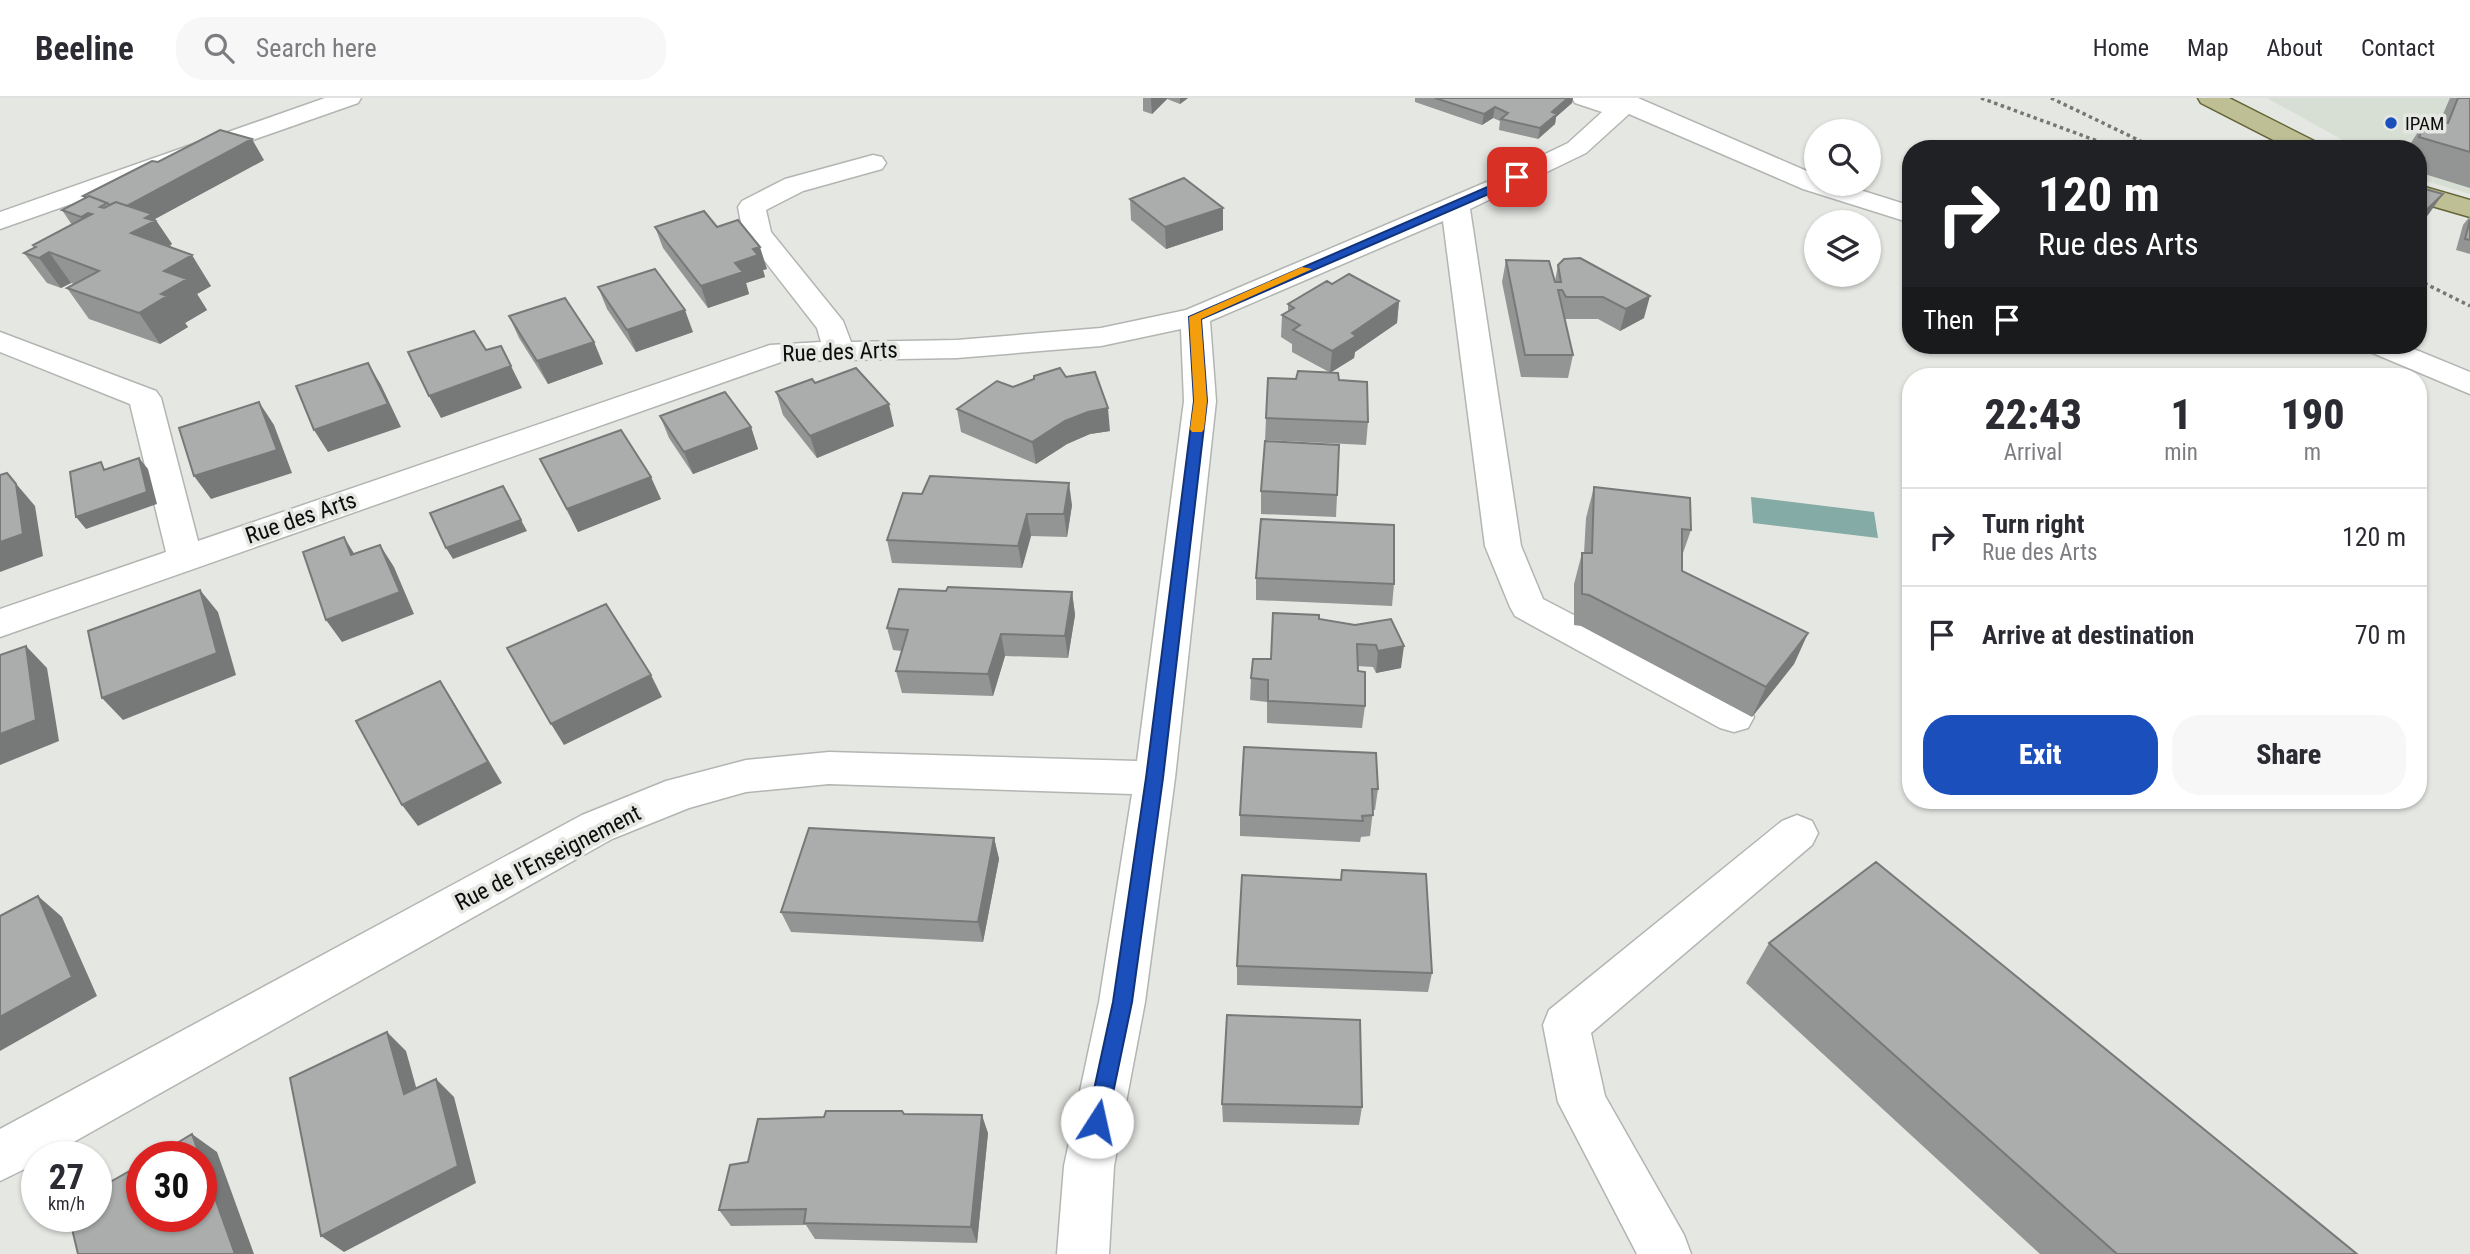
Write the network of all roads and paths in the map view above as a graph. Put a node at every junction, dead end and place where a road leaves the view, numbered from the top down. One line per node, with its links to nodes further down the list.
1 (349, 98): 15 (street)
2 (1584, 98): 6 (street)
3 (1981, 98): 7 (path)
4 (2051, 98): 8 (path)
5 (2210, 98): 9 (main road)
6 (1623, 101): 12 (street, Rue des Arts); 14 (street)
7 (2095, 140)
8 (2138, 140)
9 (2293, 140)
10 (873, 163): 20 (street)
11 (2427, 196): 13 (main road)
12 (1456, 205): 18 (street, Rue des Arts); 25 (street)
13 (2470, 209)
14 (1902, 212)
15 (0, 221)
16 (2427, 284): 17 (path)
17 (2470, 306)
18 (1195, 317): 20 (street, Rue des Arts); 26 (street)
19 (0, 341): 23 (street)
20 (838, 351): 23 (street, Rue des Arts)
21 (2400, 354): 22 (street)
22 (2470, 384)
23 (185, 559): 24 (street, Rue des Arts)
24 (0, 623)
25 (1734, 717)
26 (1155, 778): 28 (street, Rue de l'Enseignement); 29 (street)
27 (1797, 833): 30 (street)
28 (0, 1156)
29 (1083, 1254)
30 (1665, 1254)

